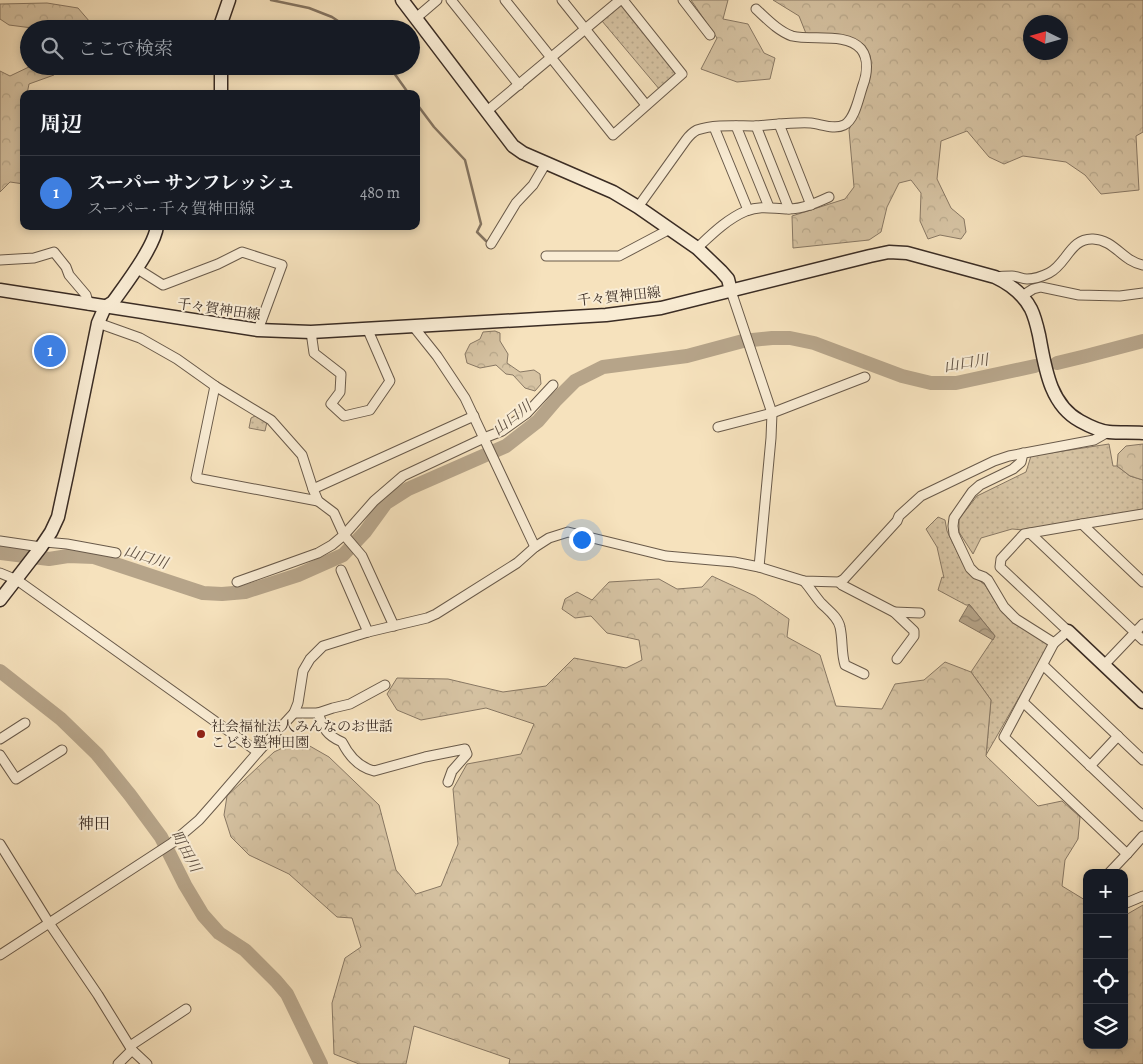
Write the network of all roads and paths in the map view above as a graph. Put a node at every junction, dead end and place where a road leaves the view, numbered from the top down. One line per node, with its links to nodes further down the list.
1 (228, 0): 11 (main road)
2 (402, 0): 10 (main road)
3 (437, 0): 10 (street)
4 (451, 0): 17 (street)
5 (505, 0): 15 (street)
6 (562, 0): 13 (street)
7 (622, 0): 13 (street); 19 (street)
8 (683, 0): 14 (street)
9 (756, 9): 21 (street)
10 (416, 18)
11 (222, 20)
12 (420, 23): 20 (main road)
13 (585, 29): 15 (street); 19 (street)
14 (710, 36)
15 (551, 58): 17 (street); 19 (street)
16 (220, 75): 18 (main road)
17 (518, 85): 20 (street)
18 (221, 90)
19 (646, 105)
20 (487, 111): 25 (main road)
21 (779, 124): 23 (street); 27 (street)
22 (736, 126): 23 (street); 24 (street); 29 (street)
23 (756, 126): 30 (street)
24 (714, 127): 28 (street); 31 (street)
25 (546, 163): 28 (main road); 34 (street)
26 (829, 197): 27 (street)
27 (811, 205): 30 (street)
28 (638, 207): 33 (main road)
29 (769, 207): 30 (street); 31 (street)
30 (789, 209)
31 (748, 210): 35 (street)
32 (157, 230): 39 (main road)
33 (670, 230): 35 (main road); 36 (street)
34 (491, 244)
35 (697, 248): 42 (main road)
36 (546, 256)
37 (0, 260): 45 (street)
38 (1143, 265): 40 (street)
39 (136, 268): 46 (main road); 50 (street)
40 (995, 277): 42 (main road, 千々賀神田線); 44 (main road, 千々賀神田線)
41 (0, 290): 45 (main road, 千々賀神田線)
42 (731, 291): 48 (main road, 千々賀神田線); 55 (street)
43 (1143, 293): 44 (street)
44 (1022, 296): 58 (main road, 千々賀神田線)
45 (89, 305): 46 (main road, 千々賀神田線)
46 (105, 307): 47 (main road); 50 (main road, 千々賀神田線)
47 (98, 323): 54 (street); 70 (main road)
48 (413, 326): 49 (main road, 千々賀神田線); 56 (street)
49 (367, 328): 51 (main road, 千々賀神田線); 51 (street)
50 (258, 330): 51 (main road, 千々賀神田線)
51 (311, 332)
52 (865, 376): 55 (street)
53 (553, 385): 60 (street)
54 (215, 386): 62 (street); 63 (street)
55 (772, 413): 57 (street); 73 (street)
56 (474, 416): 60 (street); 62 (street)
57 (718, 427)
58 (1108, 432): 59 (main road, 千々賀神田線); 61 (street)
59 (1143, 433)
60 (484, 438): 68 (street); 71 (street)
61 (1023, 453): 79 (street); 90 (street)
62 (313, 490): 63 (street)
63 (318, 501): 68 (street)
64 (1139, 515): 65 (street); 66 (street)
65 (1082, 524): 67 (street); 80 (street)
66 (1143, 524)
67 (1030, 533): 86 (street); 88 (street)
68 (344, 535): 78 (street); 85 (street)
69 (0, 541): 70 (street)
70 (43, 545): 72 (street); 76 (main road)
71 (535, 547): 73 (street); 85 (street)
72 (116, 553)
73 (759, 567): 77 (street)
74 (341, 570): 87 (street)
75 (0, 573): 76 (street)
76 (17, 580): 81 (main road); 104 (street)
77 (804, 581): 79 (street); 94 (street)
78 (237, 582)
79 (839, 582): 82 (street)
80 (1143, 582)
81 (0, 600)
82 (894, 612): 83 (street); 91 (street)
83 (920, 613)
84 (1143, 624): 88 (street)
85 (394, 626): 87 (street)
86 (1068, 631): 90 (street); 93 (main road)
87 (368, 632): 98 (street)
88 (1135, 632): 89 (street); 93 (street)
89 (1143, 640)
90 (1054, 643): 92 (street)
91 (897, 659)
92 (1043, 665): 96 (street); 101 (street)
93 (1104, 665): 97 (main road)
94 (864, 674)
95 (385, 686): 99 (street)
96 (1023, 702): 107 (street); 112 (street)
97 (1143, 702)
98 (294, 713): 99 (street); 104 (street)
99 (318, 714): 108 (street)
100 (24, 723): 102 (street)
101 (1118, 736): 106 (street); 107 (street)
102 (0, 739)
103 (62, 750): 105 (street)
104 (258, 752): 116 (street)
105 (0, 755)
106 (1143, 760)
107 (1090, 766): 109 (street)
108 (448, 782)
109 (1143, 816)
110 (1143, 836): 112 (street)
111 (0, 844): 116 (street)
112 (1127, 854): 113 (street)
113 (1113, 869)
114 (1143, 896): 115 (street)
115 (1128, 902)
116 (49, 923): 117 (street); 119 (street)
117 (0, 955)
118 (186, 1009): 119 (street)
119 (131, 1048): 120 (street); 121 (street)
120 (118, 1064)
121 (146, 1064)

